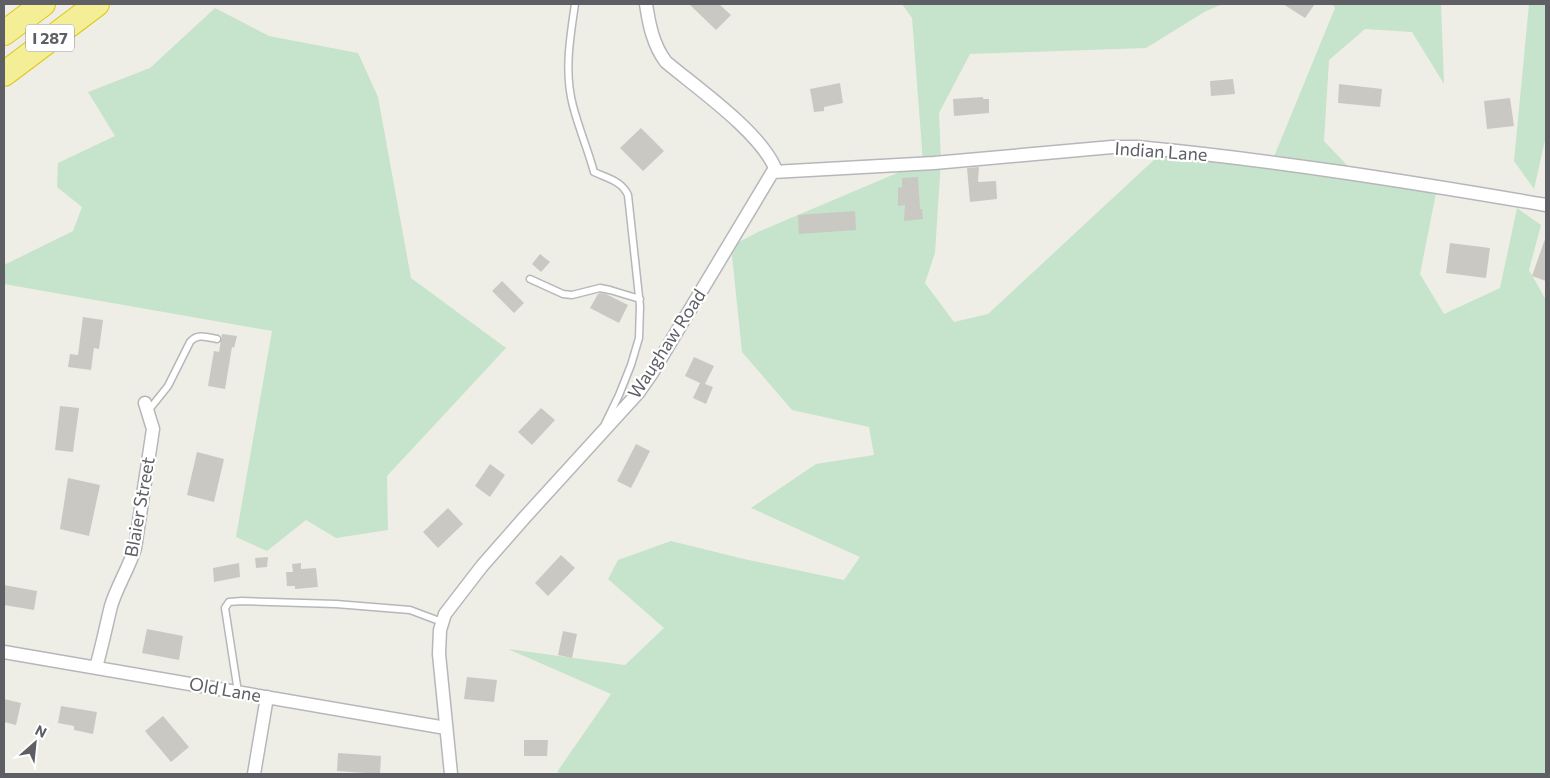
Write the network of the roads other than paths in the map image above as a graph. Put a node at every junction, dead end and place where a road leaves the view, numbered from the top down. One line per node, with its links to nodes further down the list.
1 (43, 4): 5 (highway, I 287)
2 (97, 4): 6 (highway, I 287)
3 (575, 4): 10 (lane)
4 (646, 4): 7 (street)
5 (4, 33)
6 (4, 74)
7 (773, 172): 8 (street, Indian Lane); 13 (street, Waughaw Road)
8 (1546, 205)
9 (530, 279): 10 (lane)
10 (640, 300): 13 (lane)
11 (217, 339): 12 (lane)
12 (147, 407): 16 (street, Blaier Street)
13 (599, 435): 14 (street, Waughaw Road)
14 (442, 622): 17 (lane); 19 (street, Waughaw Road)
15 (4, 652): 16 (street, Old Lane)
16 (96, 667): 17 (street, Old Lane)
17 (238, 692): 18 (street, Old Lane)
18 (266, 697): 19 (street, Old Lane); 20 (street)
19 (446, 728): 21 (street, Waughaw Road)
20 (254, 774)
21 (451, 774)

